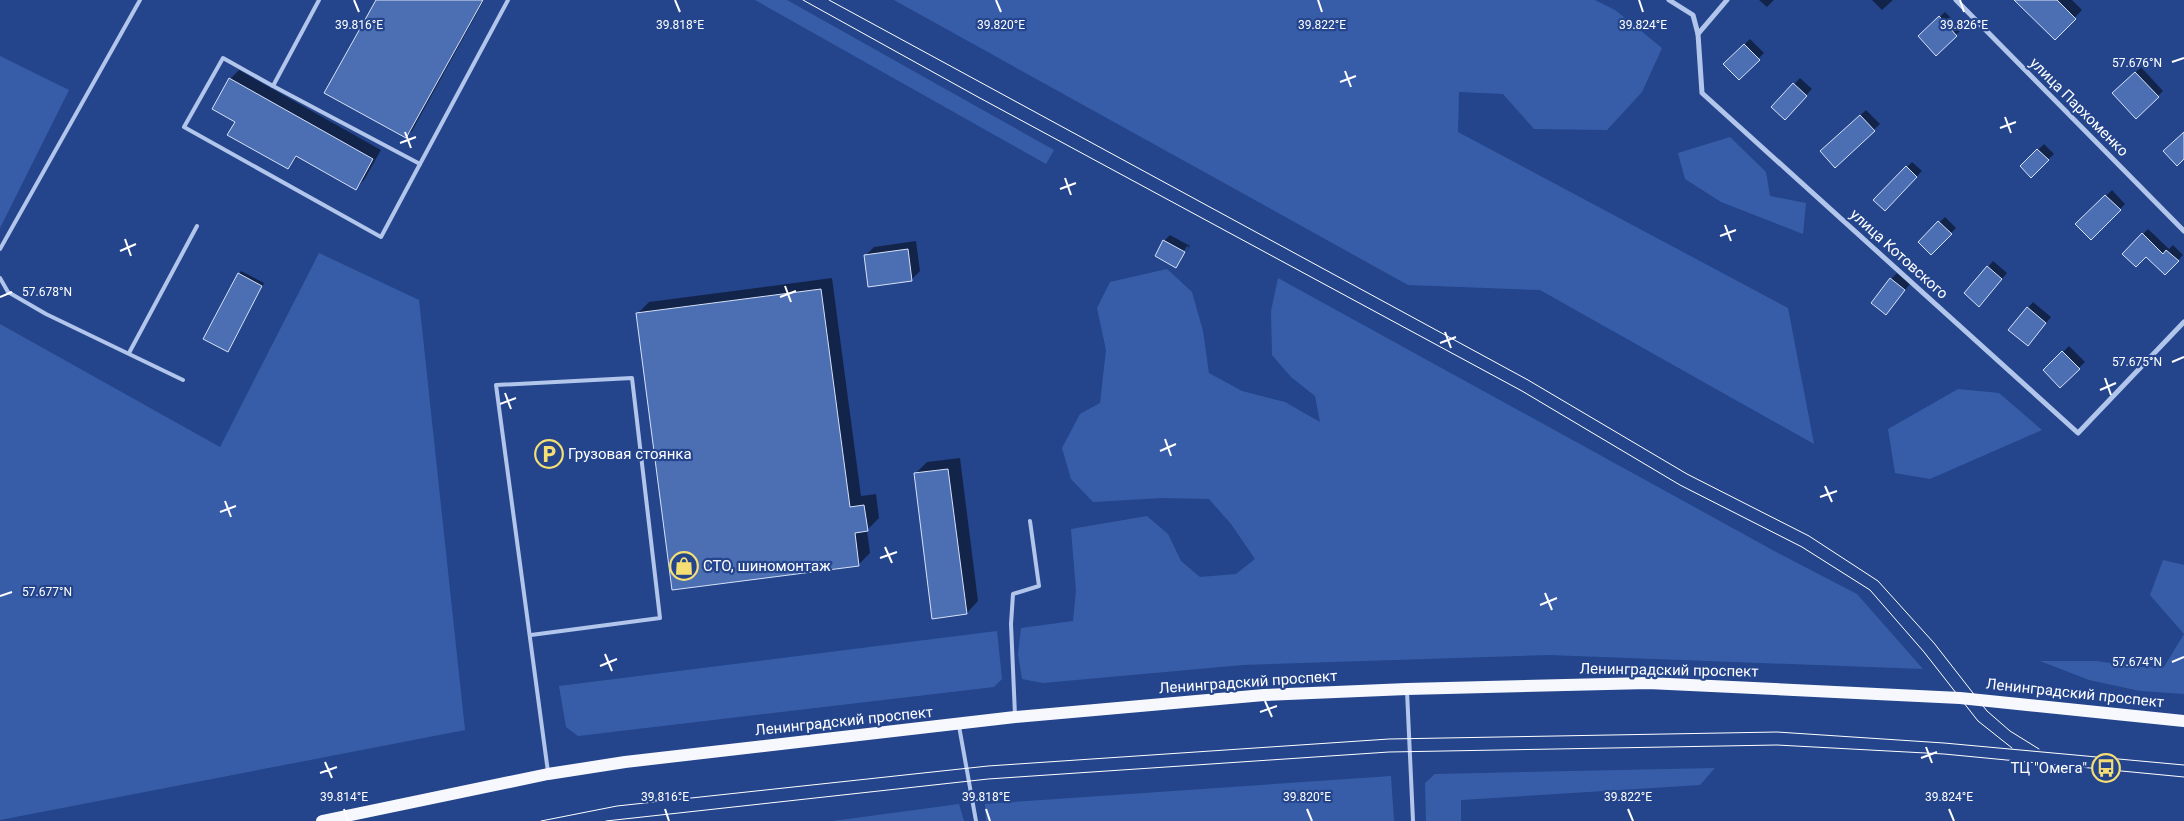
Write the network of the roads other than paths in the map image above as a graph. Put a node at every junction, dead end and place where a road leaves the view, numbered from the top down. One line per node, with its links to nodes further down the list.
1 (140, 0): 12 (lane)
2 (320, 0): 8 (lane)
3 (508, 0): 9 (lane)
4 (1669, 0): 7 (street)
5 (1727, 0): 7 (street)
6 (1956, 0): 11 (street, улица Пархоменко)
7 (1698, 34): 14 (street, улица Котовского)
8 (273, 86): 9 (lane); 9 (lane)
9 (420, 164)
10 (197, 226): 15 (lane)
11 (2184, 231)
12 (0, 249)
13 (0, 278): 15 (lane)
14 (2184, 322)
15 (129, 353): 16 (lane)
16 (184, 380)
17 (1030, 520): 20 (lane)
18 (531, 634): 18 (lane); 23 (lane)
19 (1407, 689): 20 (main road, Ленинградский проспект); 21 (main road, Ленинградский проспект); 26 (lane)
20 (1015, 717): 22 (main road, Ленинградский проспект)
21 (2184, 721)
22 (959, 724): 23 (main road, Ленинградский проспект); 25 (lane)
23 (548, 774): 24 (main road, Ленинградский проспект)
24 (322, 821)
25 (976, 821)
26 (1413, 821)

